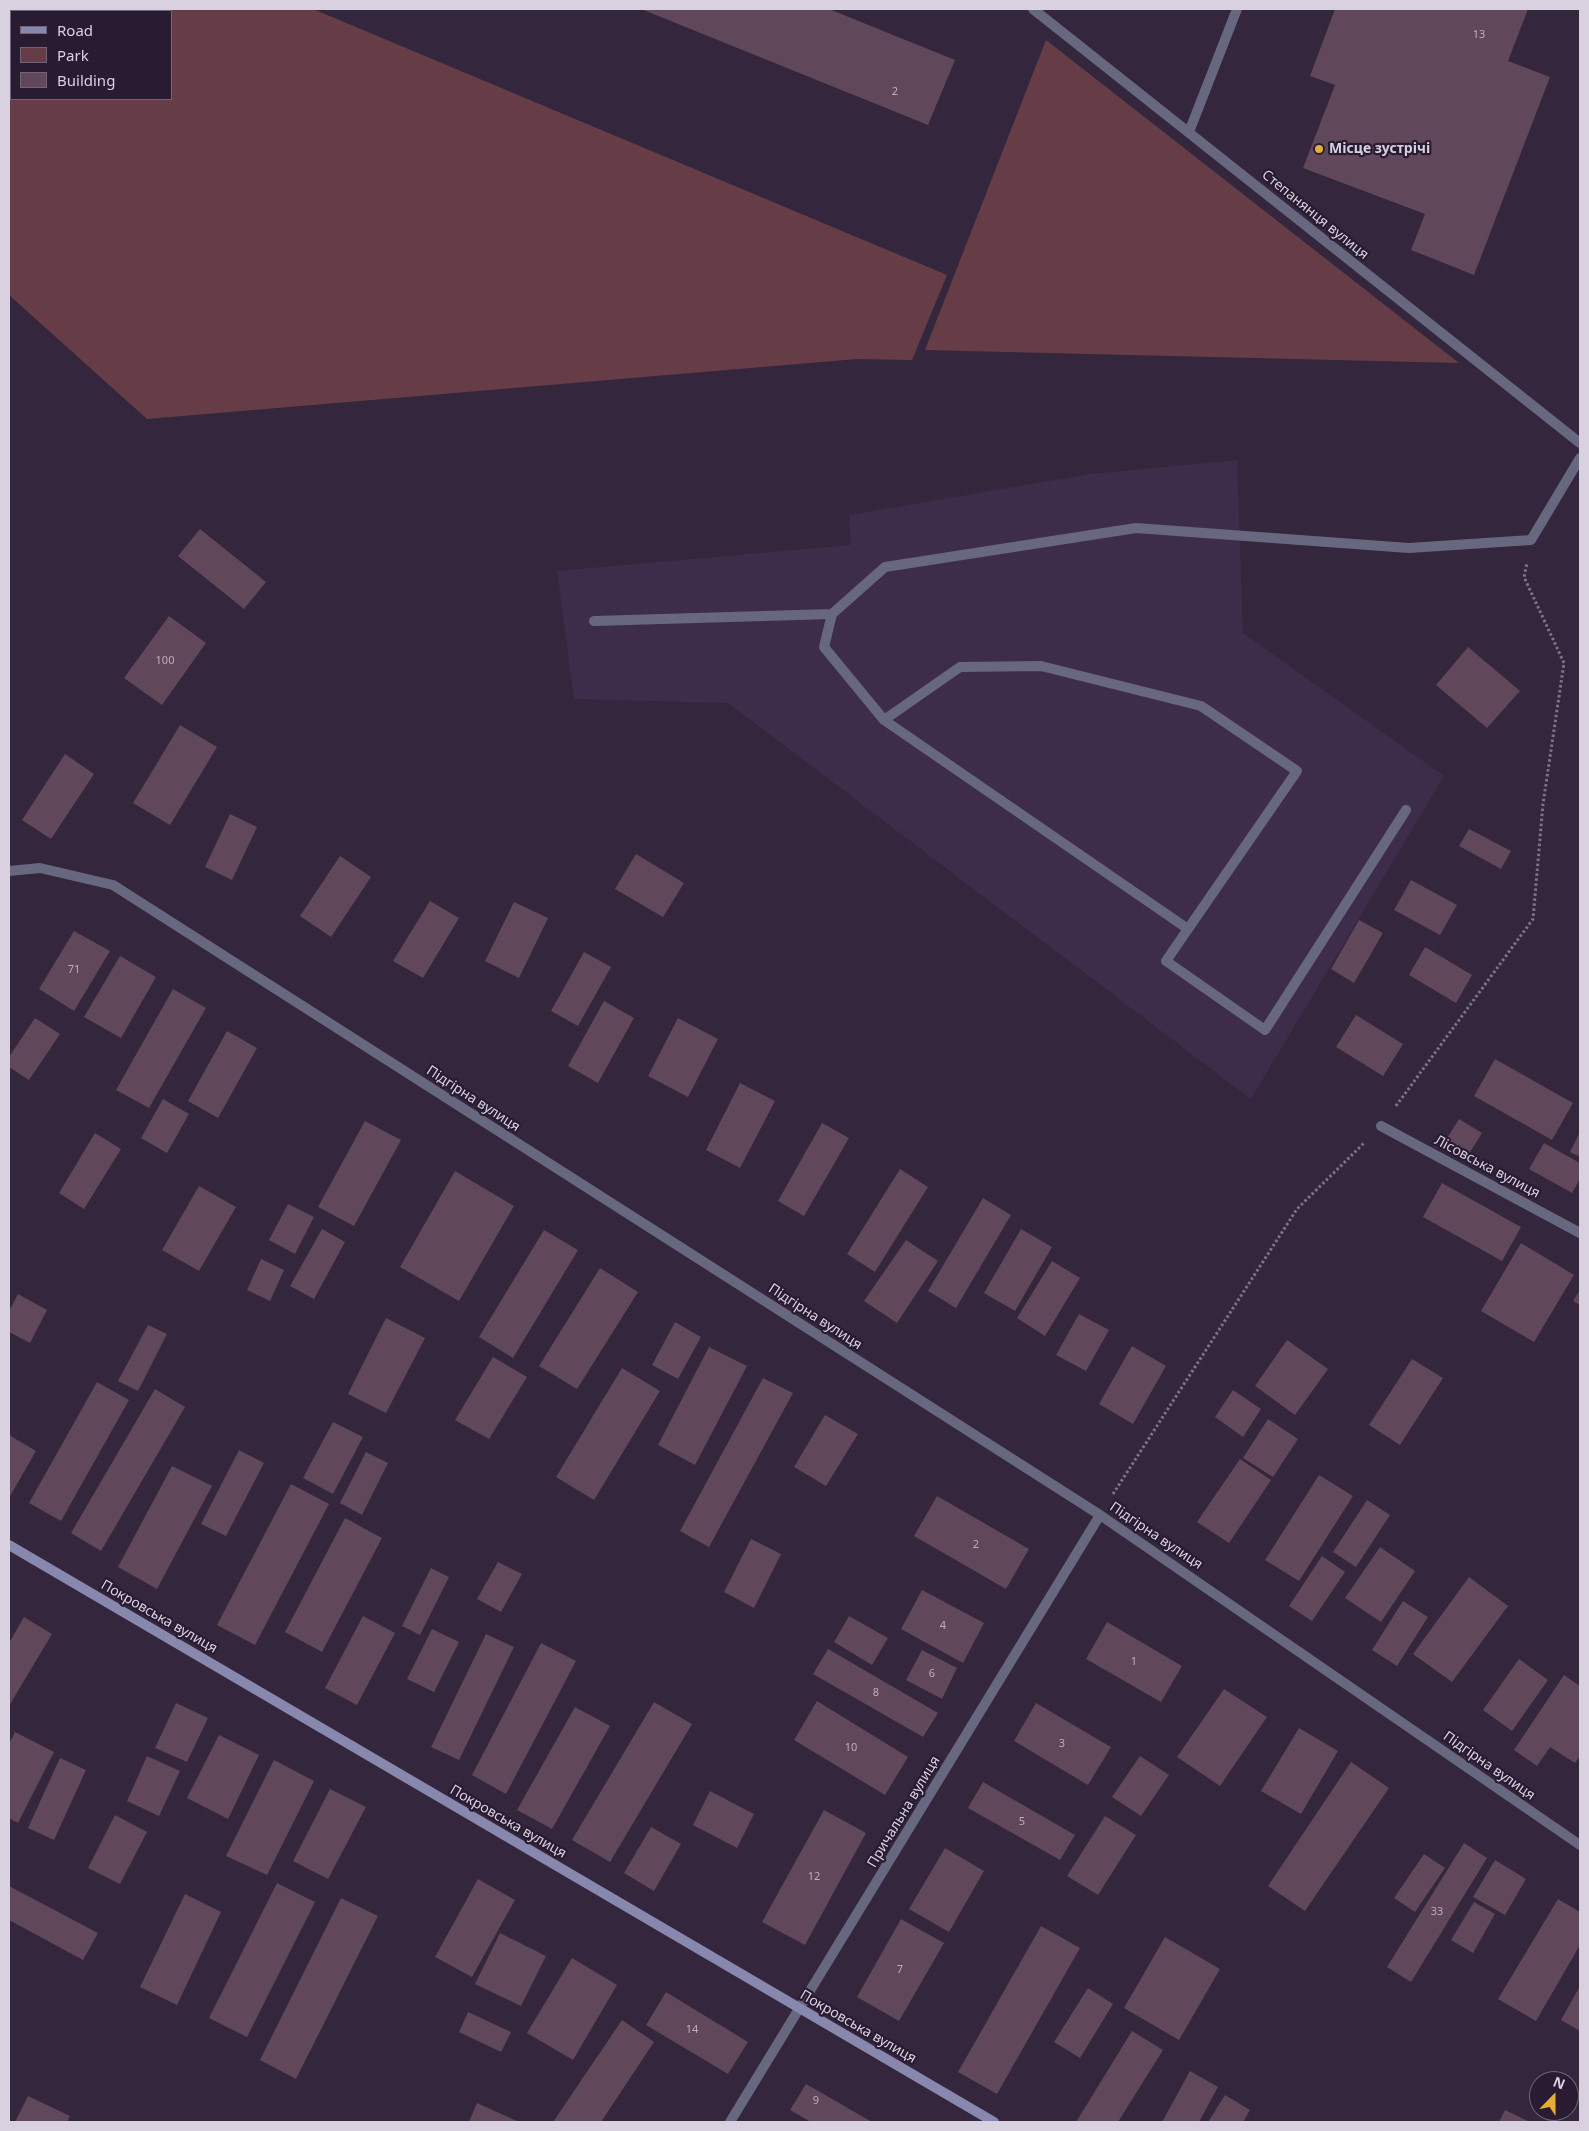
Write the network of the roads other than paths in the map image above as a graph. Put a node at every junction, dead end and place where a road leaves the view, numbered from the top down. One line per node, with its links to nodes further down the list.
1 (1033, 9): 3 (street, Степанянця вулиця)
2 (1237, 9): 3 (street)
3 (1189, 132): 4 (street, Степанянця вулиця)
4 (1580, 443)
5 (1580, 458): 6 (street)
6 (832, 614): 7 (street); 8 (street)
7 (594, 621)
8 (884, 720): 11 (street); 11 (street)
9 (1406, 810): 11 (street)
10 (9, 871): 14 (street, Підгірна вулиця)
11 (1188, 929)
12 (1381, 1126): 13 (street, Лісовська вулиця)
13 (1580, 1233)
14 (1100, 1515): 16 (street, Підгірна вулиця); 17 (street, Причальна вулиця)
15 (9, 1545): 17 (street, Покровська вулиця)
16 (1580, 1845)
17 (800, 2009): 18 (street, Причальна вулиця); 19 (street, Покровська вулиця)
18 (730, 2122)
19 (994, 2122)

